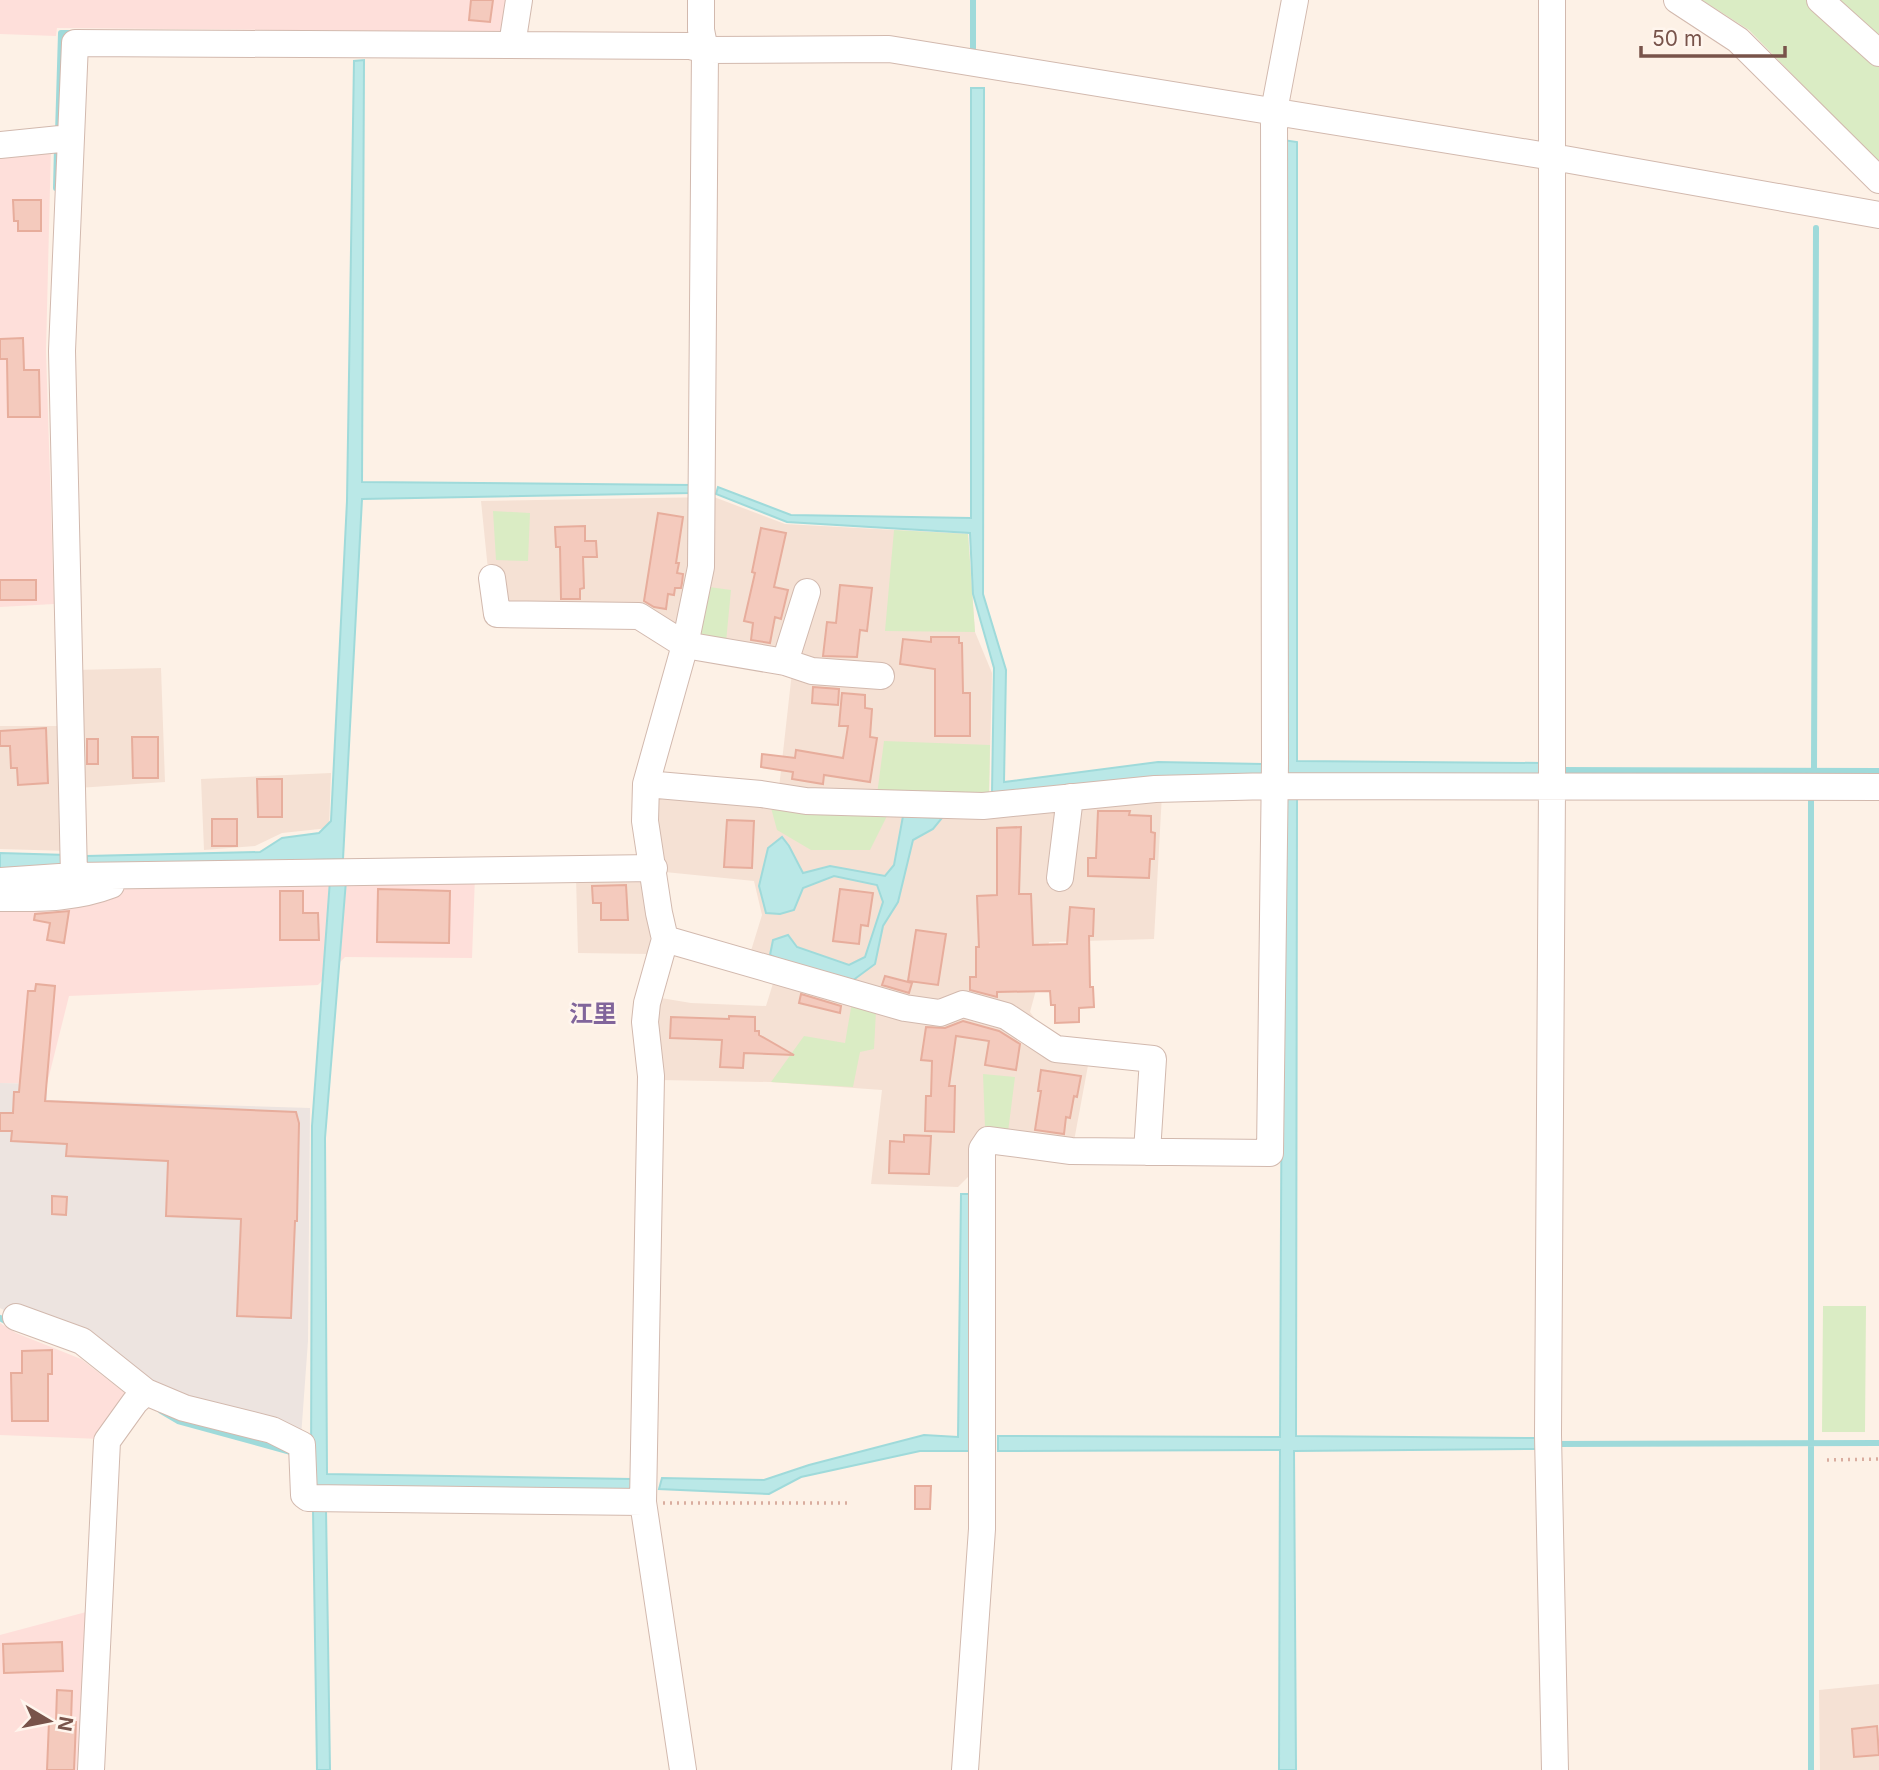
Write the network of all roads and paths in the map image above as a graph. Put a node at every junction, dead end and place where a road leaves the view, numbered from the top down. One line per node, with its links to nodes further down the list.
1 (519, 0): 7 (street)
2 (701, 0): 8 (street)
3 (1295, 0): 10 (street)
4 (1552, 0): 13 (street)
5 (1677, 0): 14 (street)
6 (1820, 0): 9 (street)
7 (513, 37): 8 (street); 11 (street)
8 (705, 50): 10 (street); 18 (street)
9 (1879, 53)
10 (1276, 101): 13 (street); 22 (street)
11 (60, 139): 12 (street); 26 (street)
12 (0, 145)
13 (1553, 157): 15 (street); 21 (street)
14 (1879, 180)
15 (1879, 215)
16 (492, 578): 18 (street)
17 (807, 592): 19 (street)
18 (685, 645): 19 (street); 23 (street)
19 (785, 662): 20 (street)
20 (881, 676)
21 (1552, 774): 22 (street); 24 (street); 43 (street)
22 (1275, 775): 25 (street); 33 (street)
23 (646, 784): 25 (street); 27 (street)
24 (1879, 787)
25 (1070, 797): 29 (street)
26 (74, 863): 28 (street); 30 (street)
27 (654, 867): 28 (street); 32 (street)
28 (135, 875): 31 (street)
29 (1060, 878)
30 (0, 881)
31 (0, 898)
32 (666, 939): 33 (street); 38 (street)
33 (1147, 1152): 42 (street)
34 (16, 1317): 35 (street)
35 (141, 1397): 38 (street); 40 (street)
36 (1879, 1459): 37 (path)
37 (1827, 1460)
38 (648, 1492): 39 (path); 41 (street)
39 (847, 1503)
40 (91, 1770)
41 (683, 1770)
42 (965, 1770)
43 (1555, 1770)

